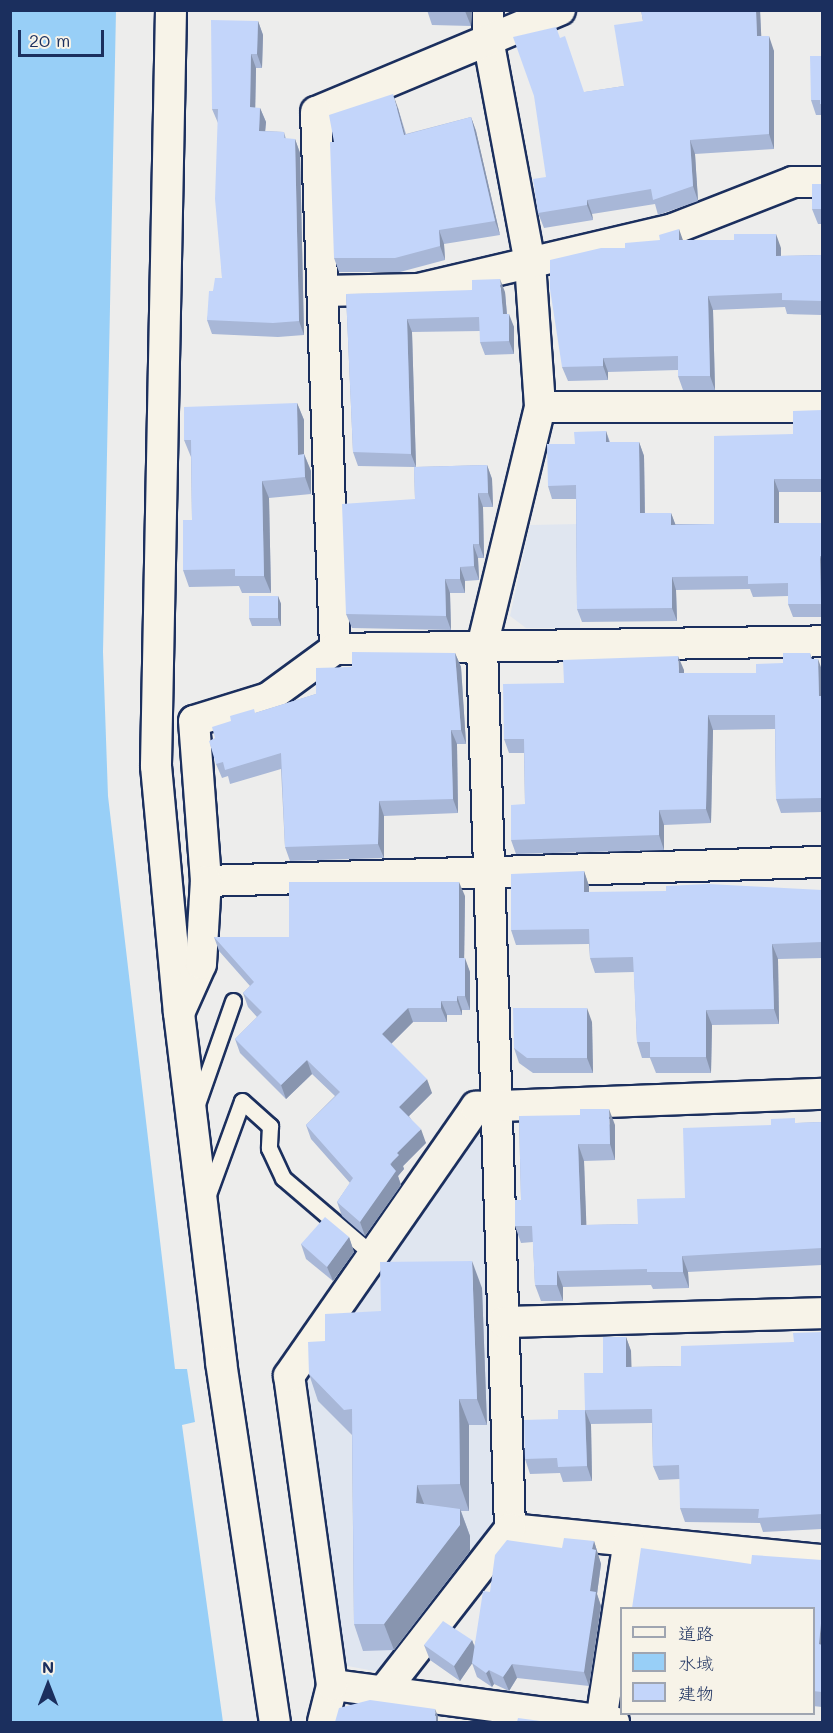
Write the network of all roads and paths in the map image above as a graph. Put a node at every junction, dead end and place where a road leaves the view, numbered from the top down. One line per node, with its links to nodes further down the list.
1 (560, 10): 3 (street)
2 (176, 17): 16 (street)
3 (488, 25): 5 (street); 6 (street)
4 (822, 182): 5 (street)
5 (530, 262): 6 (street); 7 (street)
6 (322, 291): 11 (street)
7 (540, 407): 8 (street); 10 (street)
8 (822, 407)
9 (822, 641): 10 (street)
10 (482, 647): 11 (street); 13 (street)
11 (335, 649): 14 (street)
12 (822, 862): 13 (street)
13 (489, 872): 14 (street); 18 (street)
14 (206, 881): 16 (street)
15 (233, 1001): 19 (lane)
16 (178, 1013): 19 (street)
17 (822, 1094): 18 (street)
18 (497, 1106): 21 (street); 23 (street)
19 (192, 1122): 20 (street)
20 (202, 1208): 21 (lane); 31 (street)
21 (373, 1255): 29 (street)
22 (822, 1313): 23 (street)
23 (504, 1322): 24 (street)
24 (510, 1530): 25 (street); 30 (street)
25 (629, 1541): 26 (street); 27 (street)
26 (822, 1560)
27 (621, 1607)
28 (620, 1615): 33 (street)
29 (332, 1684): 30 (street); 32 (street)
30 (383, 1692): 33 (street)
31 (275, 1722)
32 (323, 1722)
33 (607, 1722)

